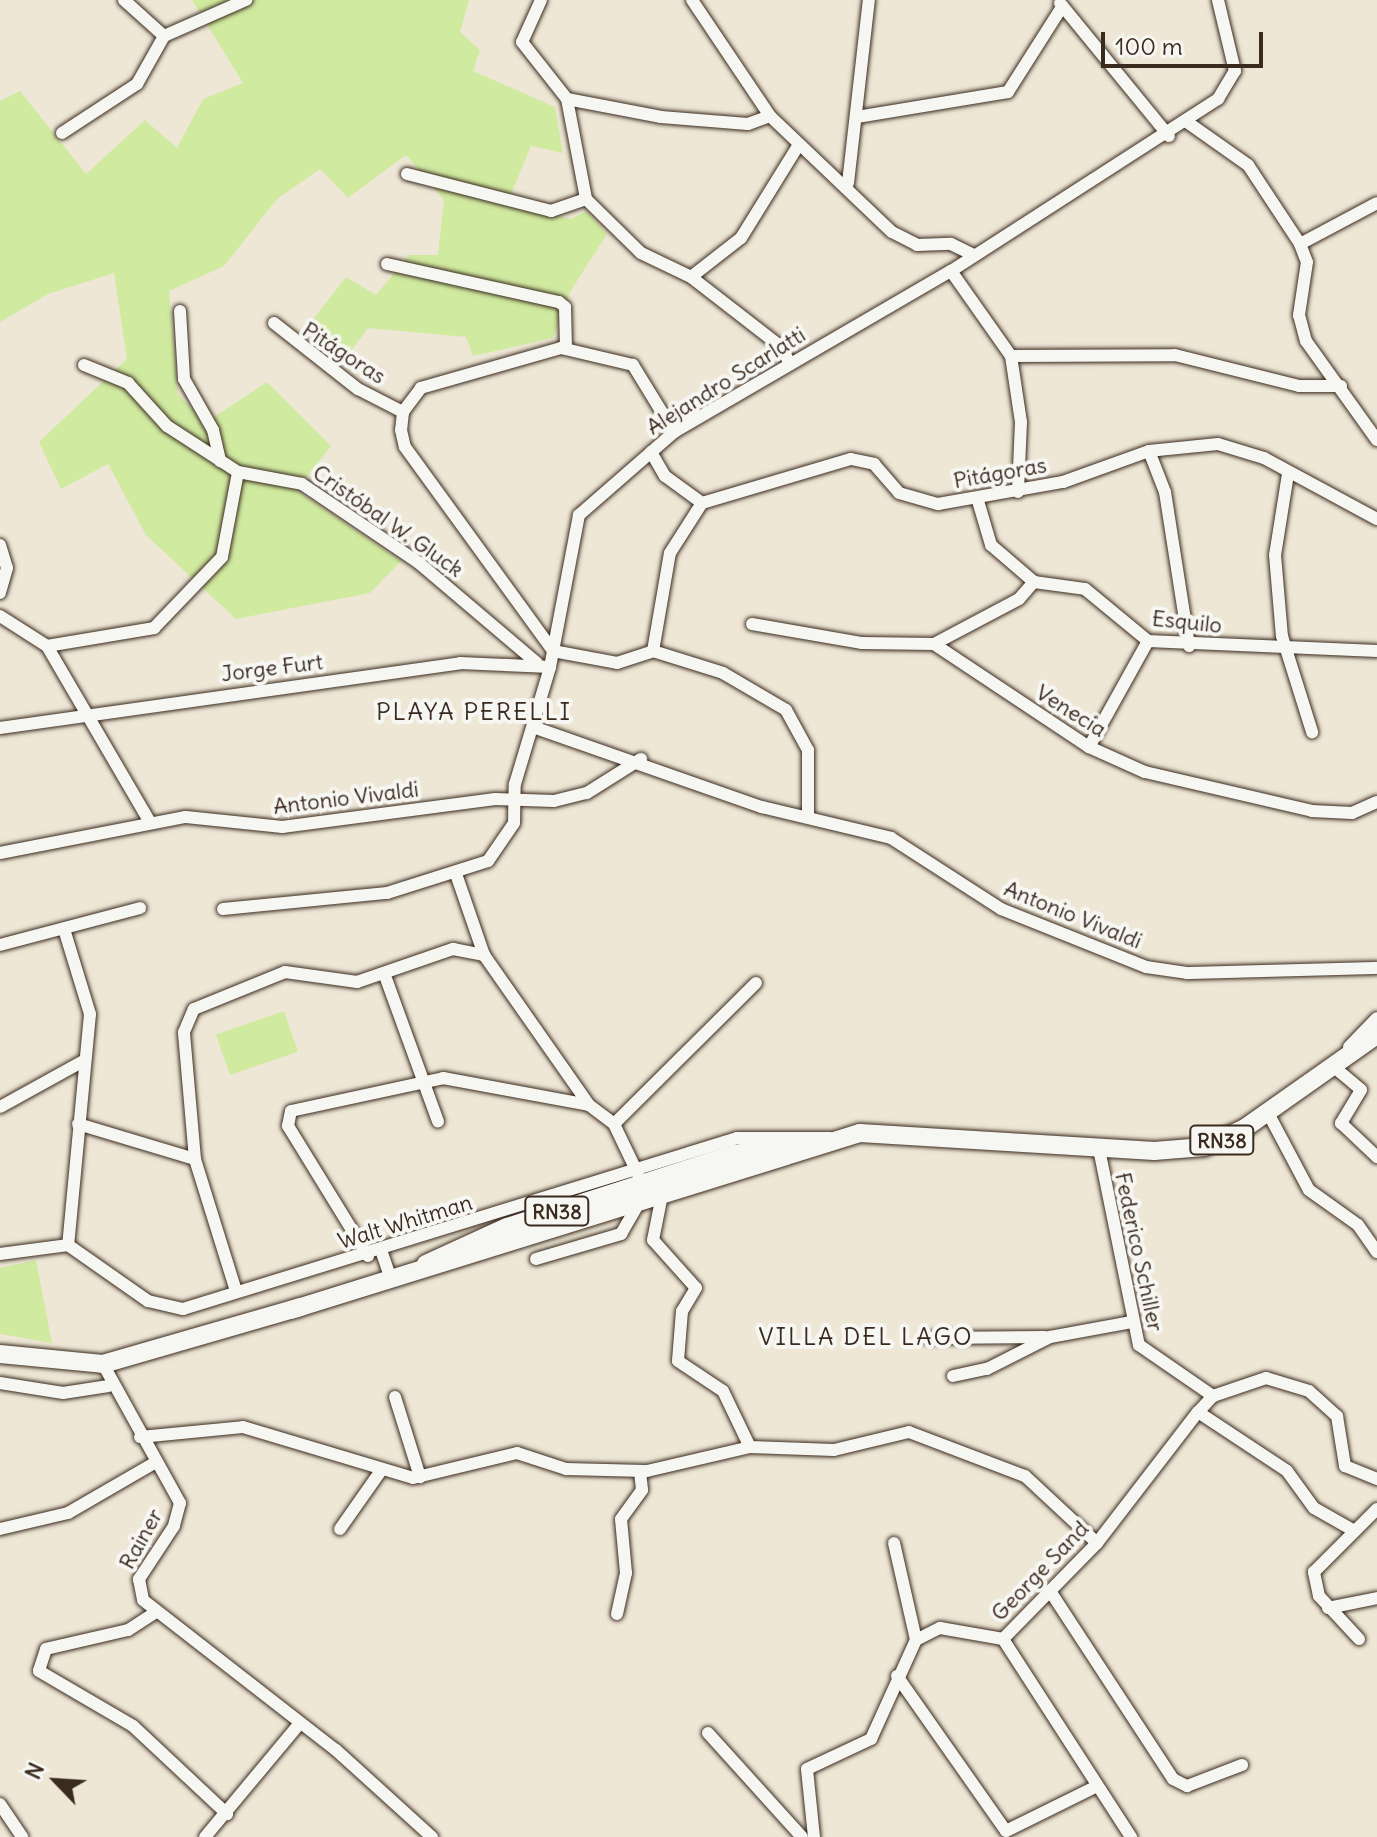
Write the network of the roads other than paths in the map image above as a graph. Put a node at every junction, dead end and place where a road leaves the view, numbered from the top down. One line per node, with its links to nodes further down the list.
1 (124, 0): 8 (street)
2 (246, 0): 8 (street)
3 (541, 0): 9 (street)
4 (692, 0): 10 (street)
5 (869, 0): 11 (street)
6 (1218, 0): 12 (street, Alejandro Scarlatti)
7 (1060, 4): 11 (street); 14 (street)
8 (164, 36): 13 (street)
9 (567, 99): 10 (street); 18 (street)
10 (770, 116): 15 (street)
11 (857, 117): 17 (street)
12 (1187, 122): 14 (street, Alejandro Scarlatti); 20 (street)
13 (62, 133)
14 (1169, 136): 21 (street, Alejandro Scarlatti)
15 (798, 146): 17 (street); 24 (street)
16 (407, 174): 18 (street)
17 (848, 183): 21 (street)
18 (586, 199): 24 (street)
19 (1377, 203): 20 (street)
20 (1300, 244): 31 (street)
21 (974, 255): 23 (street, Alejandro Scarlatti)
22 (387, 264): 27 (street)
23 (951, 271): 28 (street); 29 (street, Alejandro Scarlatti)
24 (691, 277): 29 (street)
25 (180, 311): 37 (street)
26 (274, 323): 32 (street, Pitágoras)
27 (566, 349): 32 (street); 33 (street)
28 (1011, 356): 31 (street); 40 (street)
29 (790, 363): 33 (street, Alejandro Scarlatti)
30 (84, 365): 37 (street, Cristóbal W. Gluck)
31 (1341, 386): 34 (street)
32 (403, 412): 54 (street)
33 (674, 432): 36 (street, Alejandro Scarlatti)
34 (1377, 440)
35 (1149, 451): 39 (street, Pitágoras); 40 (street, Pitágoras); 52 (street)
36 (651, 452): 42 (street); 54 (street, Alejandro Scarlatti)
37 (220, 461): 38 (street, Cristóbal W. Gluck)
38 (238, 472): 51 (street); 57 (street, Cristóbal W. Gluck)
39 (1288, 474): 43 (street, Pitágoras); 53 (street)
40 (1018, 492): 41 (street, Pitágoras)
41 (978, 501): 42 (street, Pitágoras); 45 (street)
42 (702, 503): 55 (street)
43 (1377, 519)
44 (0, 545): 46 (street)
45 (1034, 582): 49 (street, Esquilo); 50 (street)
46 (0, 593)
47 (0, 616): 51 (street)
48 (752, 624): 50 (street)
49 (1148, 641): 52 (street, Esquilo); 62 (street)
50 (934, 644): 62 (street, Venecia)
51 (47, 646): 58 (street)
52 (1189, 646): 53 (street, Esquilo)
53 (1285, 649): 56 (street, Esquilo); 61 (street)
54 (553, 651): 55 (street); 57 (street, Alejandro Scarlatti)
55 (653, 651): 66 (street)
56 (1377, 651)
57 (544, 665): 58 (street, Jorge Furt); 59 (street, Alejandro Scarlatti)
58 (87, 712): 60 (street, Jorge Furt); 67 (street)
59 (533, 727): 63 (street, Antonio Vivaldi); 64 (street, Alejandro Scarlatti)
60 (0, 728)
61 (1312, 732)
62 (1089, 747): 65 (street, Venecia)
63 (641, 759): 64 (street, Antonio Vivaldi); 66 (street, Antonio Vivaldi)
64 (514, 797): 67 (street, Antonio Vivaldi); 69 (street, Alejandro Scarlatti)
65 (1377, 802)
66 (808, 817): 75 (street, Antonio Vivaldi)
67 (150, 822): 68 (street, Antonio Vivaldi)
68 (0, 853)
69 (456, 874): 71 (street, Alejandro Scarlatti); 74 (street)
70 (140, 908): 72 (street)
71 (223, 909)
72 (64, 929): 73 (street); 80 (street)
73 (0, 945)
74 (484, 955): 76 (street); 83 (street)
75 (1377, 968)
76 (384, 973): 82 (street); 92 (street)
77 (756, 983): 88 (street)
78 (1377, 1018): 81 (street)
79 (1377, 1035): 81 (main road, RN38)
80 (85, 1060): 84 (street); 87 (street)
81 (1330, 1070): 85 (main road, RN38); 91 (street)
82 (419, 1080): 83 (street); 86 (street); 99 (street)
83 (589, 1105): 88 (street)
84 (0, 1107)
85 (1268, 1113): 90 (main road, RN38); 96 (street)
86 (438, 1121)
87 (78, 1124): 92 (street); 95 (street)
88 (614, 1124): 93 (street)
89 (834, 1139): 90 (main road, RN38); 93 (main road, RN38); 94 (main road, RN38)
90 (1099, 1149): 104 (street, Federico Schiller)
91 (1377, 1157)
92 (195, 1159): 102 (street)
93 (639, 1185): 94 (main road); 97 (street, Walt Whitman); 100 (street); 101 (main road, RN38); 103 (main road, RN38)
94 (662, 1195): 116 (street)
95 (68, 1245): 98 (street); 102 (street, Walt Whitman)
96 (1377, 1252)
97 (382, 1253): 99 (street, Walt Whitman); 101 (street)
98 (0, 1254)
99 (368, 1256): 102 (street, Walt Whitman)
100 (536, 1259)
101 (390, 1276): 103 (main road, RN38)
102 (236, 1291)
103 (291, 1310): 108 (main road, RN38)
104 (1132, 1322): 105 (street); 112 (street, Federico Schiller)
105 (1050, 1337): 106 (street); 109 (street)
106 (928, 1338)
107 (0, 1354): 108 (main road, RN38)
108 (103, 1364): 111 (street, Rainer)
109 (953, 1376)
110 (0, 1383): 111 (street)
111 (108, 1386): 115 (street, Rainer)
112 (1213, 1396): 114 (street); 121 (street)
113 (395, 1397): 120 (street)
114 (1198, 1412): 125 (street); 127 (street, George Sand)
115 (140, 1437): 117 (street, Rainer); 119 (street)
116 (750, 1447): 118 (street); 127 (street)
117 (156, 1462): 123 (street); 131 (street, Rainer)
118 (640, 1471): 120 (street); 132 (street)
119 (380, 1472): 120 (street); 124 (street)
120 (420, 1477)
121 (1377, 1479)
122 (1377, 1509): 125 (street)
123 (0, 1529)
124 (340, 1529)
125 (1351, 1529): 130 (street)
126 (894, 1543): 135 (street)
127 (1097, 1543): 128 (street, George Sand)
128 (1052, 1594): 133 (street, George Sand); 139 (street)
129 (1377, 1598): 130 (street)
130 (1328, 1608): 134 (street)
131 (156, 1612): 137 (street); 142 (street)
132 (617, 1614)
133 (1003, 1639): 135 (street, George Sand); 140 (street)
134 (1359, 1639)
135 (916, 1640): 136 (street)
136 (897, 1676): 140 (street); 147 (street)
137 (300, 1723): 142 (street); 145 (street)
138 (708, 1733): 146 (street)
139 (1242, 1765)
140 (1097, 1786): 148 (street)
141 (0, 1804): 143 (street)
142 (227, 1814): 144 (street)
143 (22, 1837)
144 (205, 1837)
145 (432, 1837)
146 (802, 1837)
147 (814, 1837)
148 (1131, 1837)

